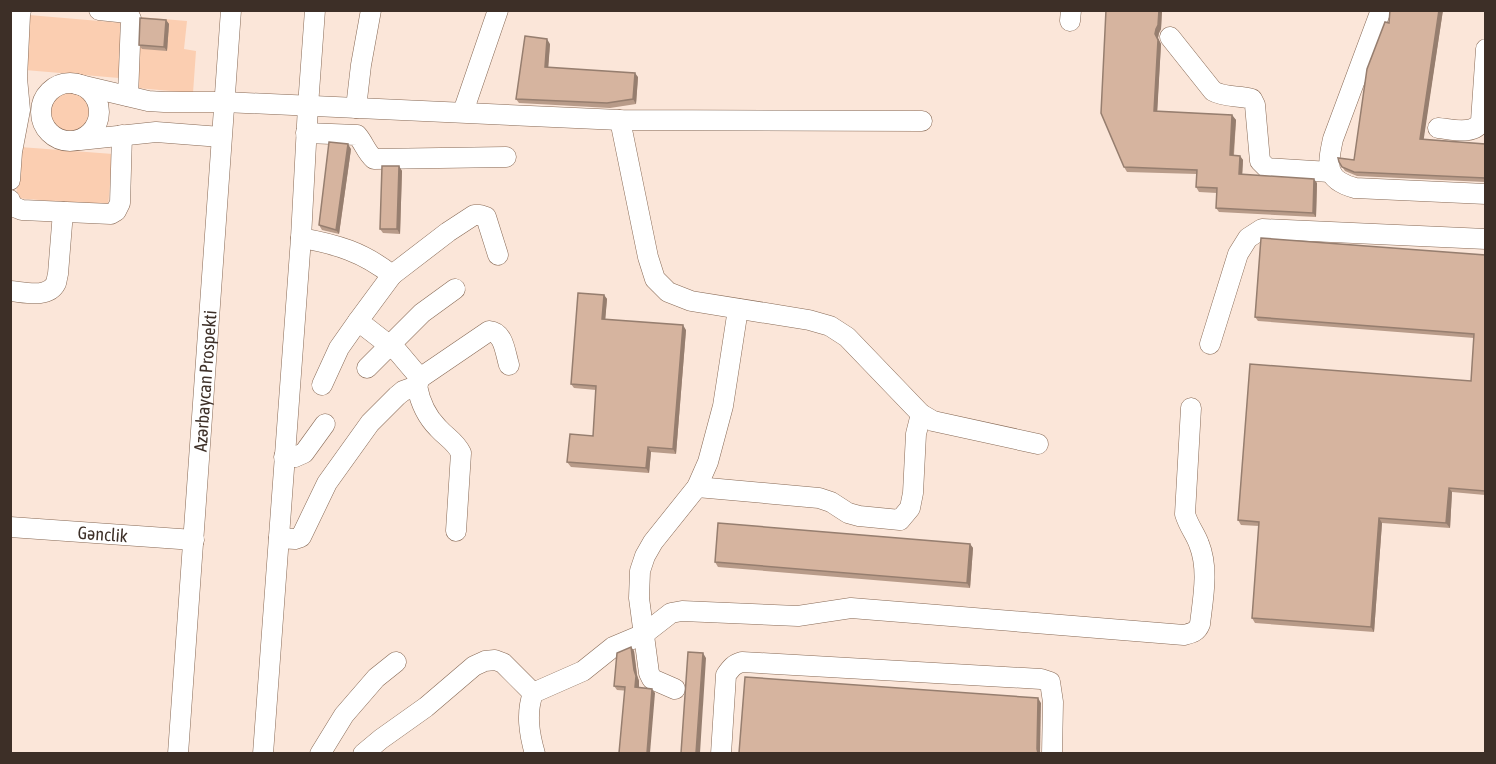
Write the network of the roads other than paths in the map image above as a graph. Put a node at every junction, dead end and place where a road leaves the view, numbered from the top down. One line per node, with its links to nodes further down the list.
1 (21, 10): 15 (street)
2 (99, 10): 11 (street)
3 (231, 10): 12 (street, Azərbaycan Prospekti)
4 (315, 10): 13 (street)
5 (371, 10): 14 (street)
6 (498, 10): 16 (street)
7 (1381, 10): 25 (street)
8 (1170, 37): 25 (street)
9 (1485, 49): 19 (street)
10 (69, 84): 11 (street); 15 (street); 23 (street); 23 (street)
11 (128, 96): 12 (street)
12 (224, 102): 13 (street); 22 (street, Azərbaycan Prospekti)
13 (308, 106): 14 (street); 20 (street)
14 (356, 108): 16 (street)
15 (15, 109): 23 (street); 26 (street)
16 (463, 112): 17 (street)
17 (620, 120): 18 (street); 36 (street)
18 (922, 121)
19 (1438, 128)
20 (306, 133): 24 (street); 30 (street)
21 (122, 135): 22 (street); 23 (street); 29 (street)
22 (221, 137): 53 (street, Azərbaycan Prospekti)
23 (64, 139)
24 (506, 157)
25 (1330, 172): 27 (street)
26 (10, 180)
27 (1485, 194)
28 (10, 200): 29 (street)
29 (63, 212): 35 (street)
30 (300, 238): 33 (street); 48 (street)
31 (1485, 239): 38 (street)
32 (498, 255): 33 (street)
33 (392, 275): 37 (street)
34 (455, 289): 39 (street)
35 (10, 291)
36 (738, 309): 45 (street); 49 (street)
37 (358, 321): 39 (street); 43 (street)
38 (1210, 344)
39 (389, 345): 41 (street); 42 (street)
40 (509, 365): 42 (street)
41 (367, 368)
42 (419, 382): 51 (street); 52 (street)
43 (322, 385)
44 (1191, 408): 54 (street)
45 (921, 414): 47 (street); 49 (street)
46 (325, 424): 48 (street)
47 (1038, 444)
48 (284, 457): 52 (street)
49 (697, 487): 54 (street)
50 (10, 527): 53 (street, Gənclik)
51 (456, 531)
52 (279, 538): 59 (street)
53 (194, 540): 58 (street, Azərbaycan Prospekti)
54 (644, 634): 56 (street); 57 (street)
55 (396, 662): 60 (street)
56 (675, 689)
57 (533, 693): 61 (street); 62 (street)
58 (178, 753)
59 (263, 753)
60 (320, 753)
61 (363, 753)
62 (535, 753)
63 (721, 753): 64 (street)
64 (1052, 753)

